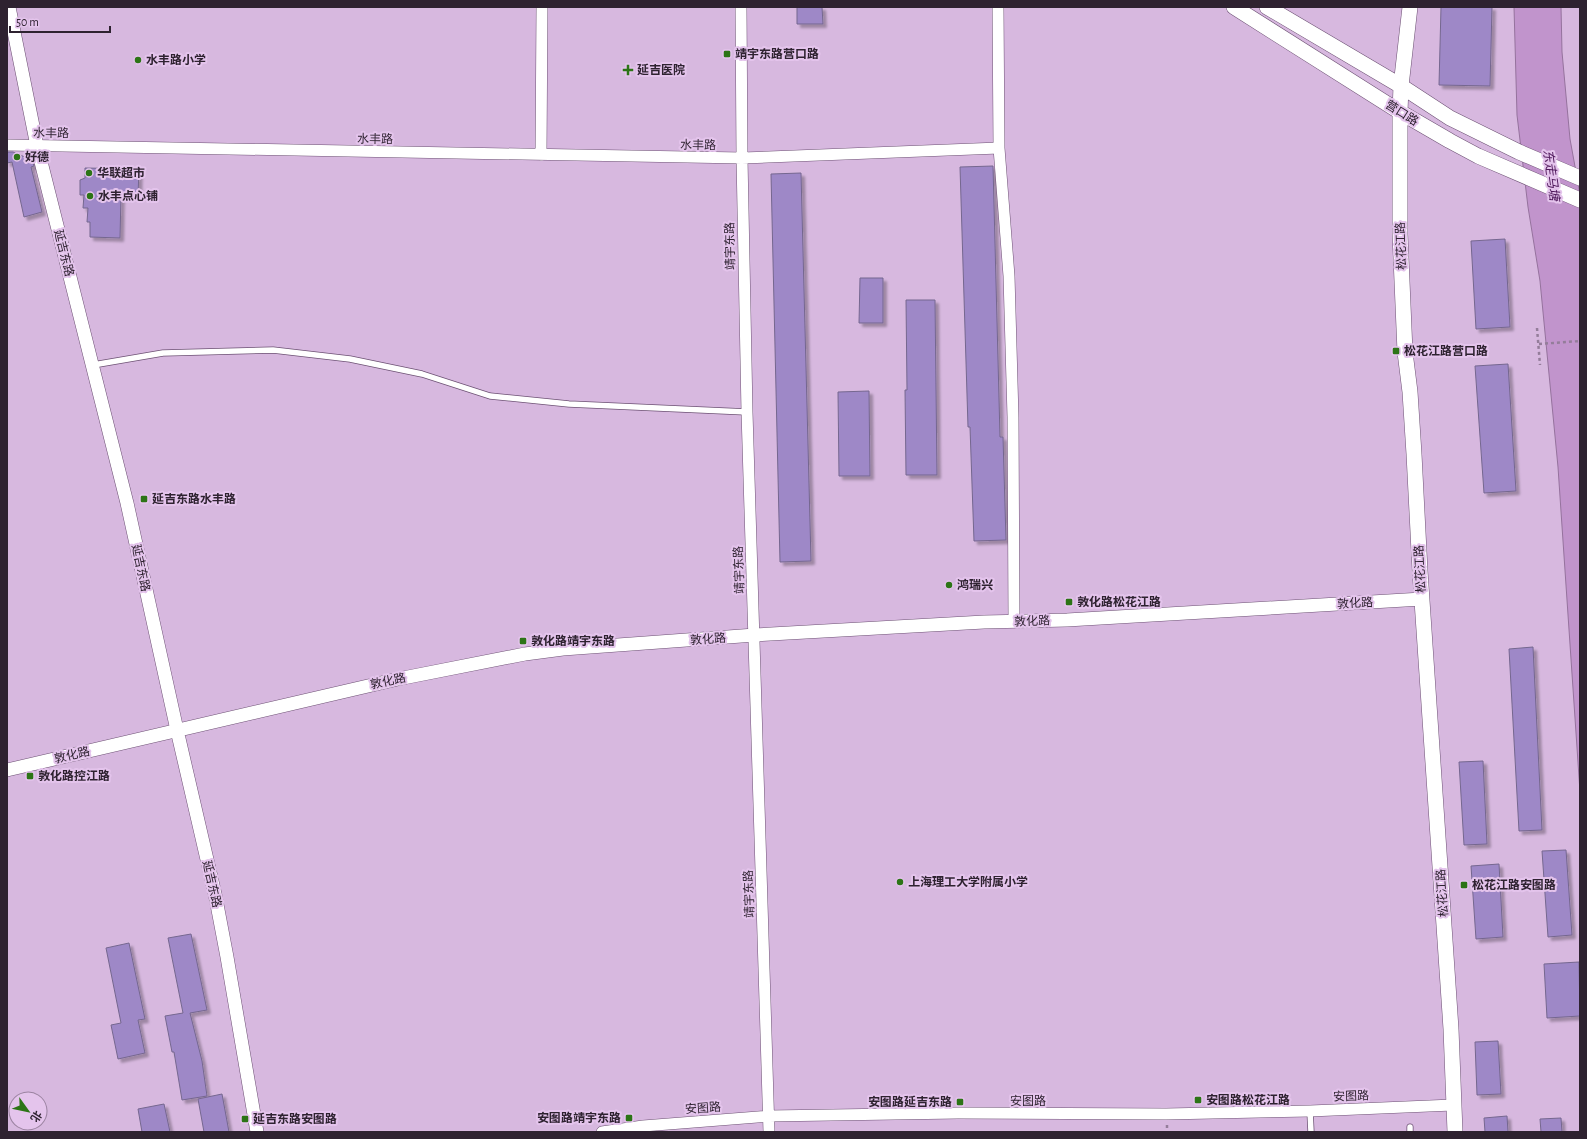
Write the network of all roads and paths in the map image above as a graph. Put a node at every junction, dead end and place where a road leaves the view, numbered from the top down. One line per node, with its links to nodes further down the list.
1 (9, 7): 11 (street, 延吉东路)
2 (542, 7): 13 (street)
3 (741, 7): 14 (street, 靖宇东路)
4 (998, 7): 12 (street)
5 (1234, 7): 9 (main road, 营口路)
6 (1267, 7): 8 (main road, 营口路)
7 (1410, 7): 8 (main road, 松花江路)
8 (1401, 86): 9 (main road, 松花江路); 15 (main road, 营口路)
9 (1400, 112): 16 (main road, 营口路); 23 (main road, 松花江路)
10 (7, 145): 11 (street, 水丰路)
11 (38, 146): 13 (street, 水丰路); 20 (street, 延吉东路)
12 (999, 148): 14 (street, 水丰路); 24 (street)
13 (541, 155): 14 (street, 水丰路)
14 (742, 158): 22 (street, 靖宇东路)
15 (1580, 178)
16 (1580, 200)
17 (1537, 328): 19 (path)
18 (1580, 341): 19 (path)
19 (1539, 344): 21 (path)
20 (93, 365): 22 (lane); 26 (street, 延吉东路)
21 (1540, 365)
22 (747, 412): 25 (street, 靖宇东路)
23 (1422, 599): 24 (street, 敦化路); 28 (main road, 松花江路)
24 (1014, 621): 25 (street, 敦化路)
25 (755, 636): 26 (street, 敦化路); 30 (street, 靖宇东路)
26 (176, 730): 27 (street, 敦化路); 31 (street, 延吉东路)
27 (7, 770)
28 (1453, 1105): 29 (street, 安图路); 35 (main road, 松花江路)
29 (1310, 1111): 30 (street, 安图路); 34 (lane)
30 (769, 1116): 32 (street, 安图路); 33 (street, 靖宇东路)
31 (256, 1132)
32 (602, 1132)
33 (769, 1132)
34 (1310, 1132)
35 (1455, 1132)

